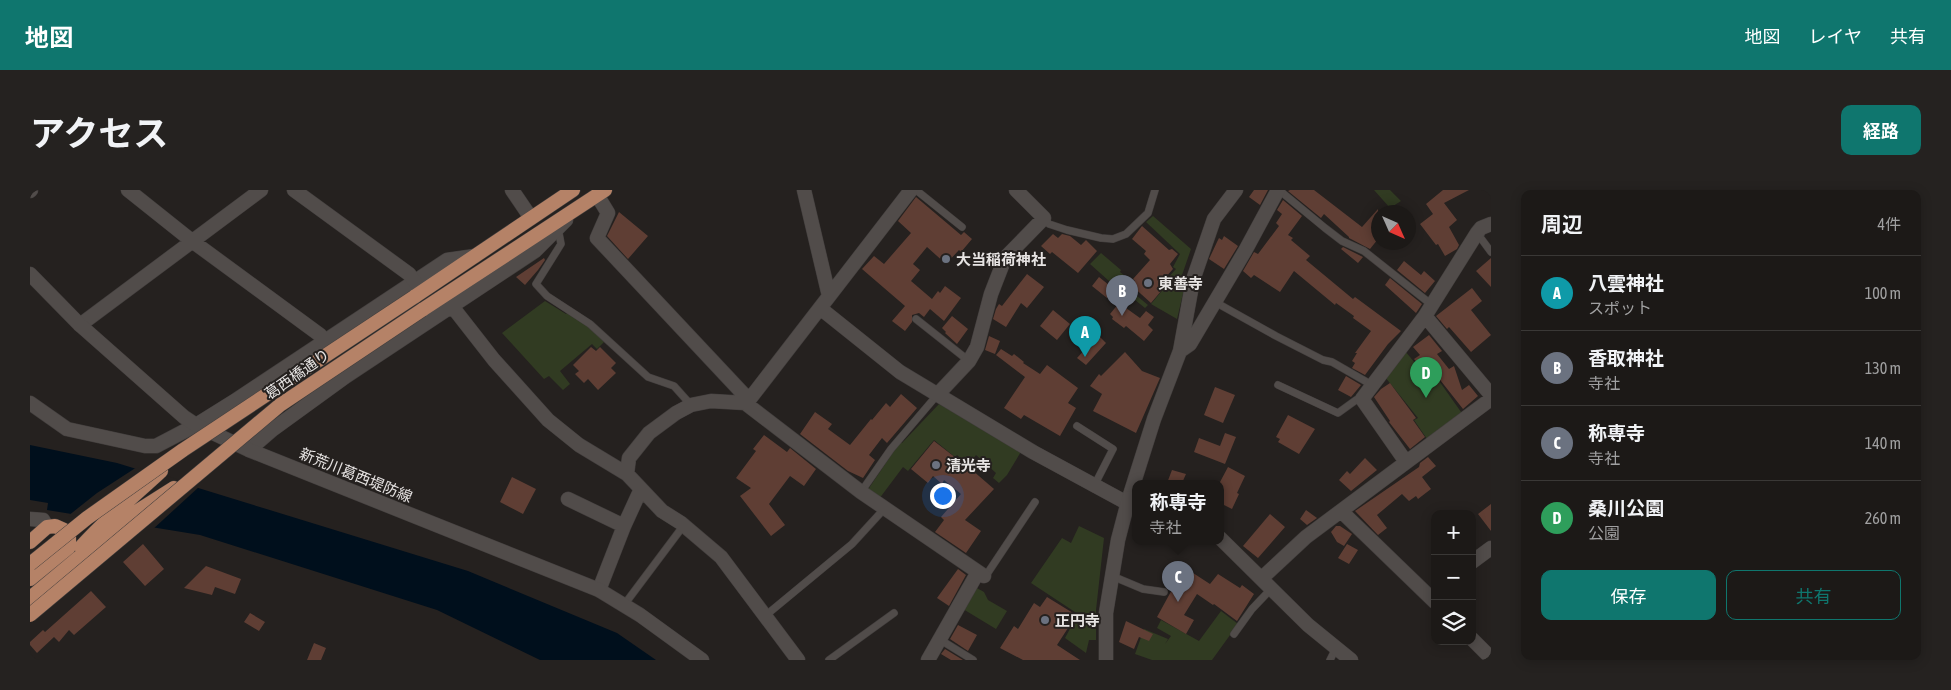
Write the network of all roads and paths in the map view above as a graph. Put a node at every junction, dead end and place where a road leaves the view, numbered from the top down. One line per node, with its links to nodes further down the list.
1 (128, 190): 20 (street)
2 (261, 190): 20 (street)
3 (294, 190): 24 (street)
4 (512, 190): 14 (street)
5 (573, 190): 14 (main road, 葛西橋通り)
6 (804, 190): 25 (street)
7 (914, 190): 17 (lane); 25 (street)
8 (1016, 190): 15 (street)
9 (1155, 190): 15 (lane)
10 (1236, 190): 33 (street)
11 (1278, 190): 26 (street); 29 (lane)
12 (601, 193): 13 (main road, 葛西橋通り); 41 (street)
13 (577, 209): 18 (street); 49 (main road, 葛西橋通り, bridge)
14 (532, 218): 22 (main road, 葛西橋通り)
15 (1044, 218): 34 (street)
16 (1491, 224): 19 (street)
17 (962, 227)
18 (558, 228): 27 (street); 43 (lane)
19 (1477, 233): 21 (lane); 29 (street)
20 (192, 241): 31 (street); 32 (street)
21 (1491, 252)
22 (475, 256): 24 (street); 46 (main road, 葛西橋通り, bridge)
23 (30, 274): 31 (street, 新荒川葛西堤防線)
24 (415, 282): 32 (street)
25 (829, 296): 28 (street)
26 (1215, 302): 33 (street); 36 (lane)
27 (451, 305): 47 (street); 50 (street)
28 (820, 308): 37 (street); 41 (street)
29 (1428, 310): 36 (street); 38 (street)
30 (916, 319): 34 (lane)
31 (80, 325): 44 (street, 新荒川葛西堤防線)
32 (325, 341): 44 (street)
33 (1180, 352): 51 (street)
34 (968, 361): 37 (street)
35 (1278, 385): 39 (lane)
36 (1372, 385): 39 (street)
37 (938, 394): 52 (street); 54 (lane)
38 (1491, 395)
39 (1362, 399): 48 (street)
40 (1491, 399): 48 (street)
41 (747, 402): 43 (street); 54 (street)
42 (30, 403): 44 (street)
43 (691, 405): 50 (street)
44 (196, 425): 47 (street, 新荒川葛西堤防線)
45 (1077, 426): 52 (lane)
46 (183, 450): 68 (main road, 葛西橋通り, bridge); 73 (main road, bridge)
47 (249, 450): 74 (street, 新荒川葛西堤防線)
48 (1406, 462): 59 (street)
49 (199, 472): 73 (main road, bridge); 80 (main road, 葛西橋通り, bridge)
50 (628, 474): 53 (street)
51 (1137, 480)
52 (1094, 486): 56 (street)
53 (641, 488): 61 (street); 62 (street)
54 (861, 492): 58 (street)
55 (568, 499): 62 (street)
56 (1131, 500): 70 (street)
57 (1035, 502): 69 (lane)
58 (885, 508): 69 (street); 81 (lane)
59 (1341, 511): 72 (street); 76 (street)
60 (30, 519): 63 (street)
61 (681, 524): 78 (lane); 81 (street)
62 (624, 526): 74 (street)
63 (47, 527): 64 (main road); 71 (main road)
64 (30, 542)
65 (1224, 542): 72 (street)
66 (1491, 548): 67 (street)
67 (1476, 559)
68 (30, 564)
69 (981, 574): 83 (street)
70 (1112, 576): 75 (lane); 92 (street)
71 (30, 579)
72 (1267, 583): 82 (lane); 85 (street)
73 (47, 584): 77 (main road)
74 (599, 590): 78 (street, 新荒川葛西堤防線)
75 (1164, 592)
76 (1431, 594)
77 (30, 598)
78 (624, 604): 87 (street, 新荒川葛西堤防線)
79 (894, 613): 89 (lane)
80 (30, 615)
81 (765, 616): 88 (street)
82 (1234, 634)
83 (939, 639): 90 (street); 91 (lane)
84 (1476, 643): 86 (street)
85 (1333, 654): 93 (street)
86 (1491, 658)
87 (702, 660)
88 (798, 660)
89 (829, 660)
90 (928, 660)
91 (973, 660)
92 (1106, 660)
93 (1351, 660)

